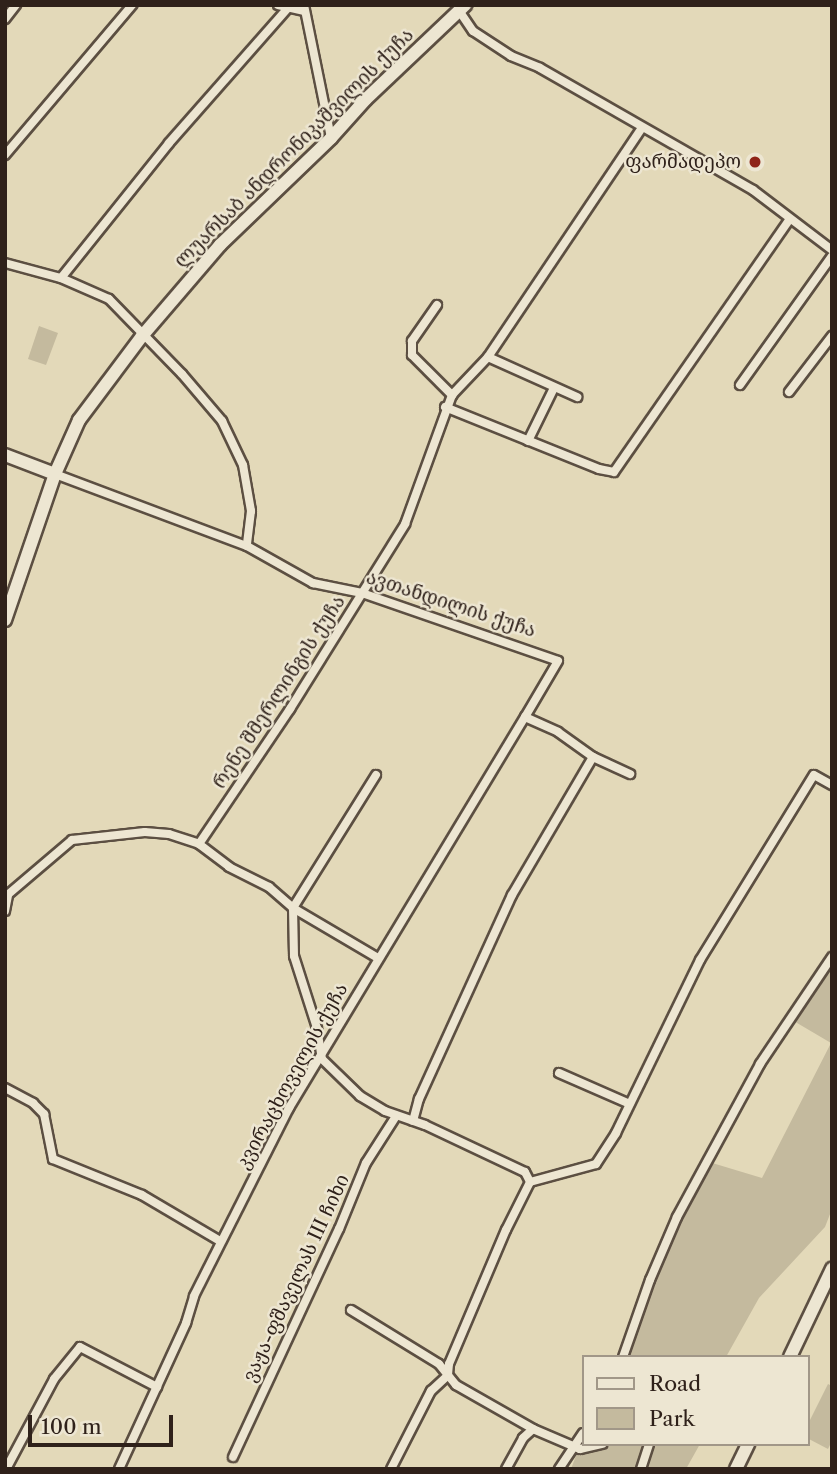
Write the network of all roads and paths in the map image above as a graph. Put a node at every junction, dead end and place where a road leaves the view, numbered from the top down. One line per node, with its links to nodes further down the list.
1 (16, 5): 6 (street)
2 (132, 5): 9 (street)
3 (282, 7): 4 (street); 13 (street)
4 (303, 8): 8 (street)
5 (463, 8): 7 (street); 8 (street, ლუარსაბ ანდრონიკაშვილის ქუჩა)
6 (5, 19)
7 (642, 128): 10 (street); 17 (street, რენე შმერლინგის ქუჩა)
8 (331, 138): 15 (street, ლუარსაბ ანდრონიკაშვილის ქუჩა)
9 (5, 155)
10 (790, 219): 11 (street); 24 (street)
11 (832, 253): 18 (street)
12 (5, 263): 13 (street)
13 (61, 278): 15 (street)
14 (437, 305): 21 (street)
15 (142, 336): 26 (street, ლუარსაბ ანდრონიკაშვილის ქუჩა); 27 (street)
16 (832, 336): 20 (street)
17 (488, 357): 19 (street); 21 (street, რენე შმერლინგის ქუჩა)
18 (740, 385)
19 (554, 388): 22 (street); 24 (street)
20 (789, 392)
21 (452, 395): 23 (street, რენე შმერლინგის ქუჩა)
22 (577, 397)
23 (445, 407): 24 (street); 28 (street, რენე შმერლინგის ქუჩა)
24 (528, 442)
25 (5, 455): 26 (street, ავთანდილის ქუჩა)
26 (55, 474): 27 (street, ავთანდილის ქუჩა); 29 (street, ლუარსაბ ანდრონიკაშვილის ქუჩა)
27 (247, 546): 28 (street, ავთანდილის ქუჩა)
28 (362, 593): 30 (street, ავთანდილის ქუჩა); 35 (street, რენე შმერლინგის ქუჩა)
29 (5, 620)
30 (525, 717): 31 (street); 40 (street, კვირაცხოველის ქუჩა)
31 (593, 757): 32 (street); 46 (street)
32 (630, 774)
33 (376, 775): 37 (street)
34 (832, 785): 44 (street)
35 (199, 844): 36 (street); 37 (street)
36 (7, 896): 38 (street)
37 (293, 908): 40 (street); 41 (street)
38 (5, 911)
39 (832, 957): 51 (street)
40 (378, 958): 41 (street, კვირაცხოველის ქუჩა)
41 (319, 1054): 45 (street); 48 (street, კვირაცხოველის ქუჩა)
42 (559, 1073): 44 (street)
43 (5, 1088): 48 (street)
44 (630, 1104): 47 (street)
45 (396, 1116): 46 (street); 61 (street, ვაჟა-ფშაველას III ჩიხი)
46 (413, 1121): 47 (street)
47 (530, 1182): 53 (street)
48 (220, 1241): 54 (street, კვირაცხოველის ქუჩა)
49 (832, 1269): 52 (street)
50 (351, 1310): 53 (street)
51 (624, 1355)
52 (791, 1355)
53 (448, 1375): 55 (street); 65 (street)
54 (157, 1387): 63 (street); 64 (street, კვირაცხოველის ქუჩა)
55 (533, 1429): 60 (street); 66 (street)
56 (582, 1434): 60 (street)
57 (596, 1446): 60 (street)
58 (648, 1446): 68 (street)
59 (747, 1446): 62 (street)
60 (572, 1447): 67 (street)
61 (233, 1457)
62 (737, 1468)
63 (6, 1469)
64 (119, 1469)
65 (391, 1469)
66 (506, 1469)
67 (559, 1469)
68 (641, 1469)

